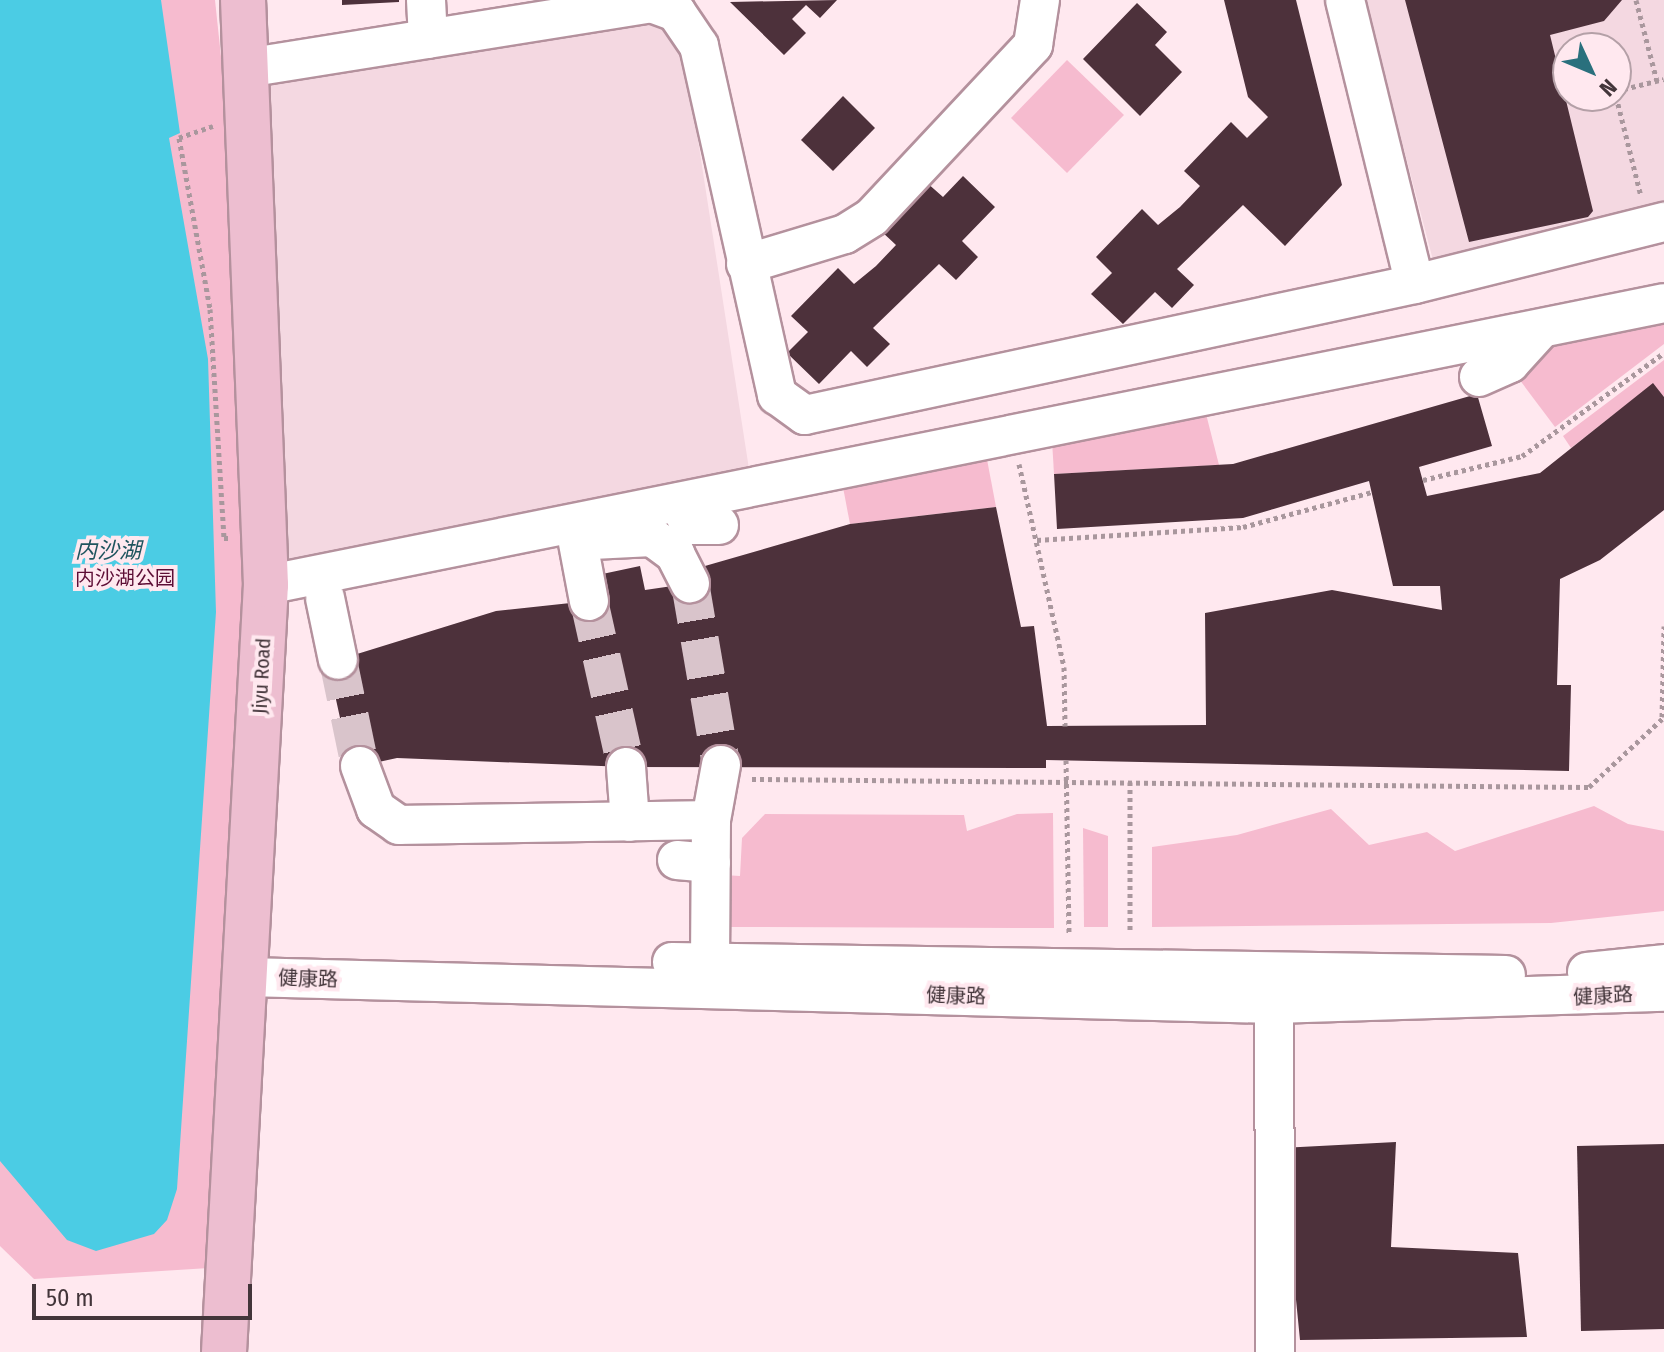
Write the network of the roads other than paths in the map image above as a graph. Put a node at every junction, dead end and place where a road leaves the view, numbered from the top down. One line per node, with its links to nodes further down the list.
1 (243, 0): 6 (main road, Jiyu Road)
2 (426, 0): 5 (street)
3 (1040, 0): 8 (street)
4 (1345, 0): 9 (street)
5 (428, 39): 6 (street); 8 (street)
6 (246, 68): 17 (main road, Jiyu Road)
7 (1656, 224): 9 (street)
8 (746, 264): 9 (street)
9 (1415, 284)
10 (1664, 303): 11 (street)
11 (1539, 331): 12 (street); 13 (street)
12 (1479, 377)
13 (680, 502): 14 (street); 17 (street)
14 (719, 525)
15 (578, 543): 16 (street); 18 (street); 19 (street)
16 (690, 583)
17 (266, 598): 18 (street); 28 (main road, Jiyu Road)
18 (325, 598): 20 (street)
19 (589, 601)
20 (338, 660)
21 (360, 766): 25 (street)
22 (626, 767): 25 (street)
23 (720, 772): 24 (street)
24 (711, 820): 25 (street); 26 (street)
25 (630, 822)
26 (710, 963): 28 (street, 健康路); 29 (street, 健康路)
27 (1664, 964): 29 (street, 健康路)
28 (248, 966): 29 (street, 健康路); 31 (main road, Jiyu Road)
29 (1274, 988): 30 (street, 健康路); 32 (street)
30 (1664, 992)
31 (224, 1352)
32 (1275, 1352)

